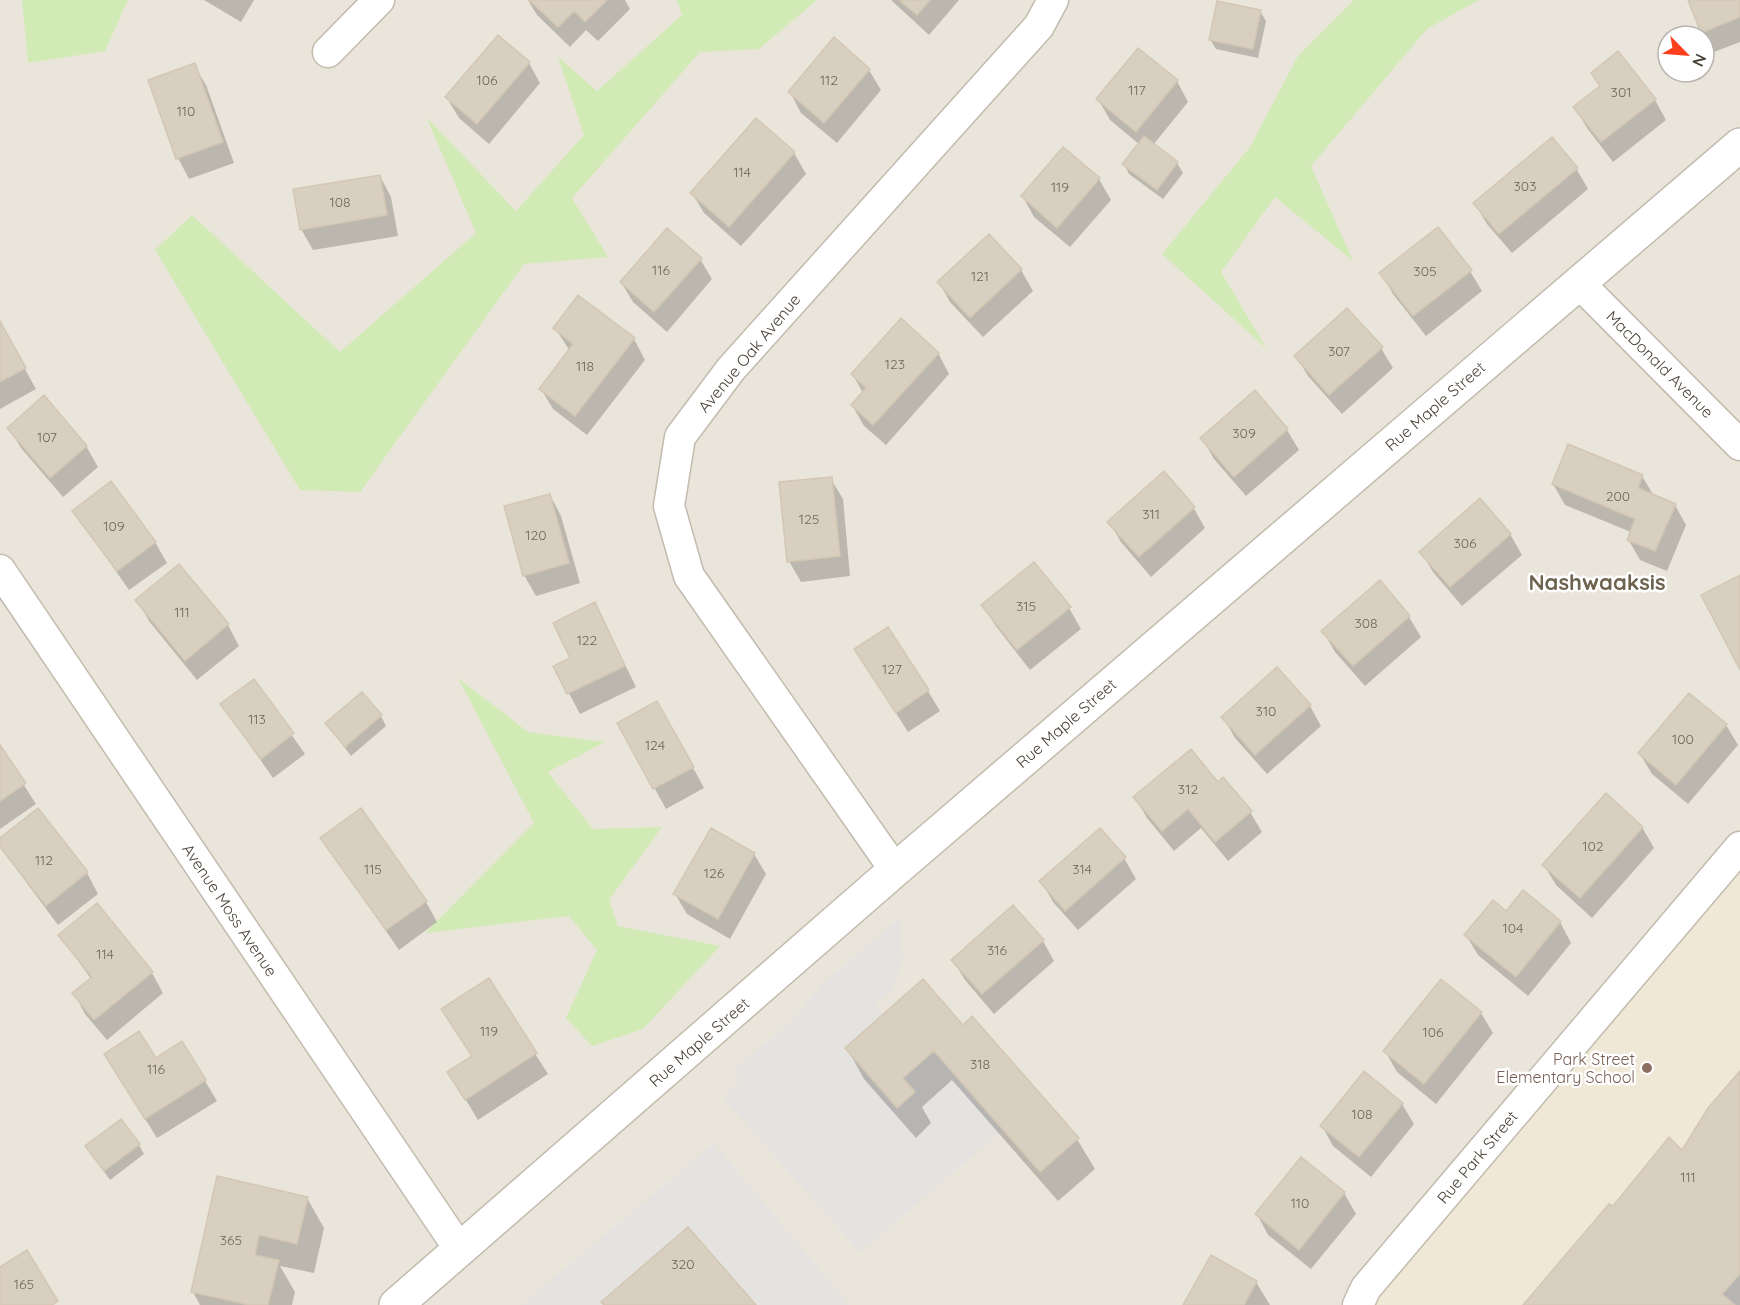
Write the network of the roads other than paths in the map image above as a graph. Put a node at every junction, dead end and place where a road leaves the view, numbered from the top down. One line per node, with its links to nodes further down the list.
1 (379, 0): 3 (street)
2 (1053, 0): 9 (street, Avenue Oak Avenue)
3 (328, 52)
4 (1740, 145): 5 (street, Rue Maple Street)
5 (1579, 283): 6 (street, MacDonald Avenue); 9 (street, Rue Maple Street)
6 (1740, 445)
7 (0, 570): 10 (street, Avenue Moss Avenue)
8 (1740, 847): 12 (street, Rue Park Street)
9 (895, 870): 10 (street, Rue Maple Street)
10 (460, 1250): 11 (street, Rue Maple Street)
11 (396, 1305)
12 (1358, 1305)

